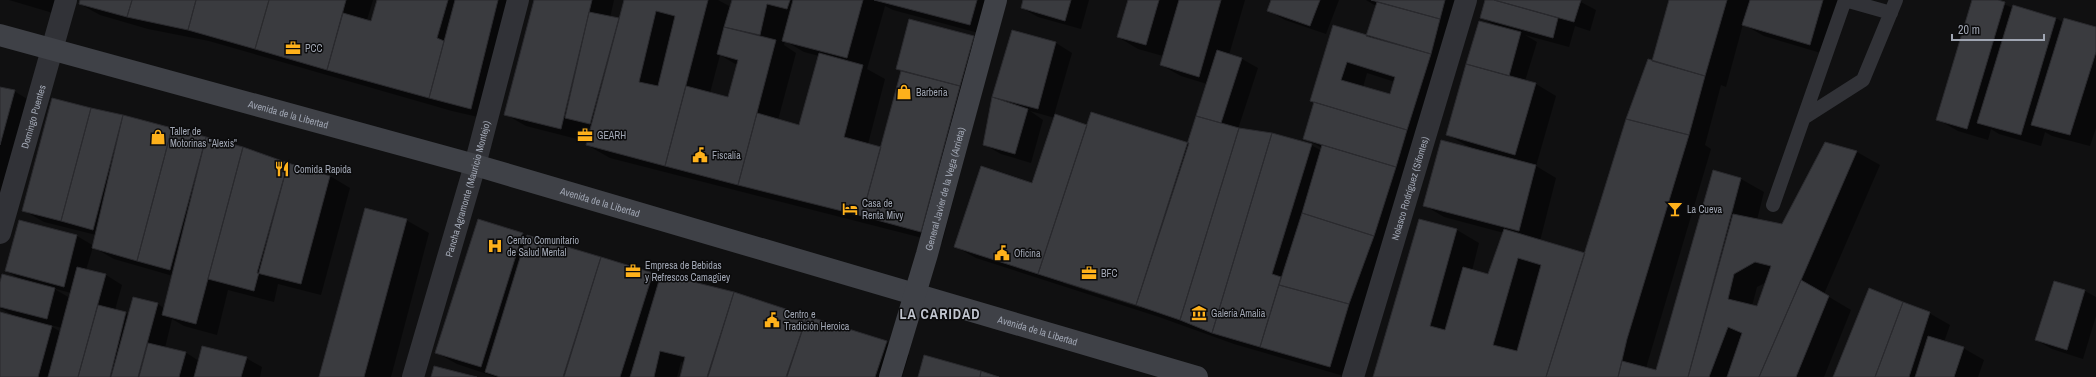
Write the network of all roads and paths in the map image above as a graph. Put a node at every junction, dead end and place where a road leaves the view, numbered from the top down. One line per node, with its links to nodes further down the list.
1 (66, 0): 7 (street, Domingo Puentes)
2 (518, 0): 9 (street, Pancha Agramonte (Mauricio Montejo))
3 (996, 0): 12 (main road, General Javier de la Vega (Arrieta))
4 (1466, 0): 16 (street, Nolasco Rodríguez (Sifontes))
5 (1893, 6): 8 (lane); 8 (lane)
6 (0, 35): 7 (main road, Avenida de la Libertad)
7 (51, 49): 9 (main road, Avenida de la Libertad); 11 (street, Domingo Puentes)
8 (1805, 117): 10 (lane)
9 (475, 165): 12 (main road, Avenida de la Libertad); 13 (street, Pancha Agramonte (Mauricio Montejo))
10 (1773, 205)
11 (0, 233)
12 (915, 295): 14 (main road, General Javier de la Vega (Arrieta)); 15 (main road, Avenida de la Libertad)
13 (413, 377)
14 (890, 377)
15 (1197, 377)
16 (1353, 377)

